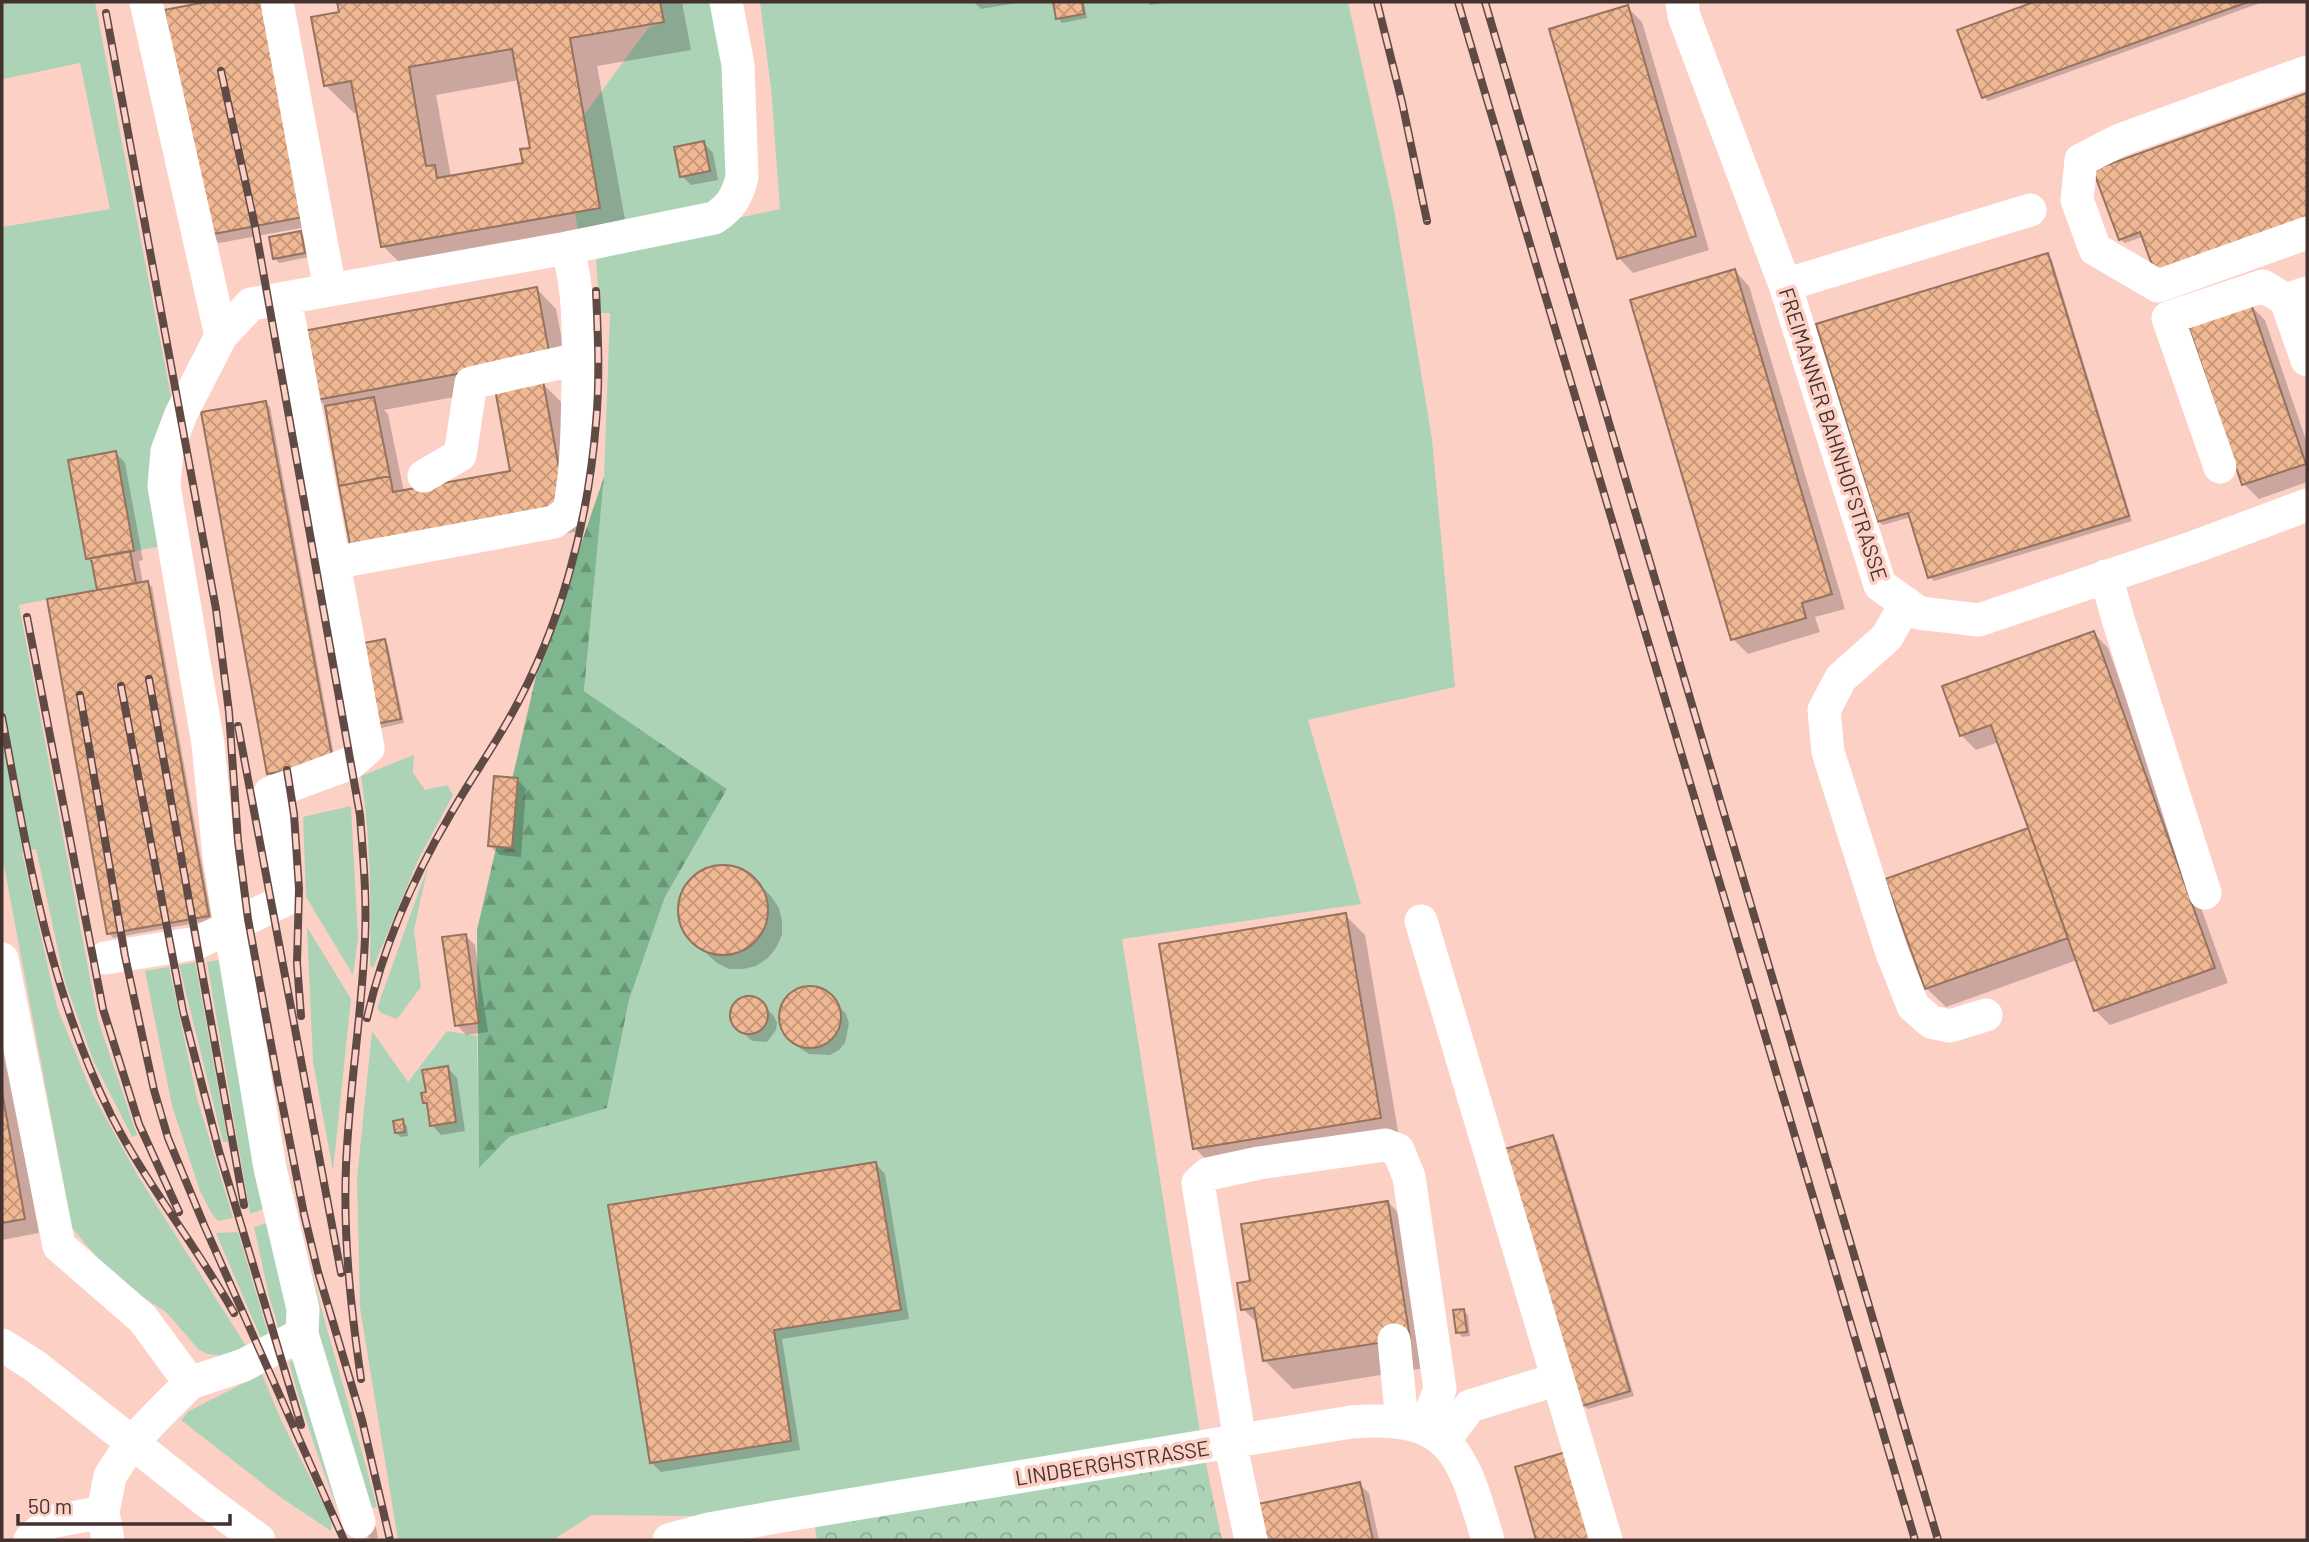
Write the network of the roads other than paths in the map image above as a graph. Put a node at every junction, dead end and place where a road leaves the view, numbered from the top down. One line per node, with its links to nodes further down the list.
1 (146, 2): 13 (street)
2 (277, 2): 10 (street)
3 (726, 2): 8 (street)
4 (1676, 7): 9 (street, FREIMANNER BAHNHOFSTRASSE)
5 (2307, 72): 7 (street)
6 (2030, 210): 9 (street)
7 (2307, 233)
8 (567, 248): 10 (street); 14 (street)
9 (1785, 285): 21 (street, FREIMANNER BAHNHOFSTRASSE)
10 (330, 290): 12 (street)
11 (2297, 296): 15 (street); 16 (street)
12 (285, 298): 13 (street); 19 (street)
13 (221, 335): 24 (street)
14 (578, 359): 17 (street); 19 (street)
15 (2307, 360)
16 (2220, 467)
17 (424, 476)
18 (2307, 505): 20 (street, FREIMANNER BAHNHOFSTRASSE)
19 (332, 563): 24 (street)
20 (2106, 576): 21 (street, FREIMANNER BAHNHOFSTRASSE); 22 (street)
21 (1906, 603): 27 (street)
22 (2205, 892)
23 (1421, 920): 31 (street)
24 (231, 928): 25 (street); 28 (street)
25 (105, 958)
26 (2, 959): 32 (street)
27 (1986, 1015)
28 (302, 1334): 32 (street); 36 (street)
29 (1394, 1340): 33 (street)
30 (2, 1345): 34 (street)
31 (1558, 1379): 33 (street); 44 (street)
32 (190, 1383): 34 (street)
33 (1424, 1430): 35 (street, LINDBERGHSTRASSE); 35 (street); 43 (street)
34 (132, 1442): 38 (street); 40 (street)
35 (1235, 1442): 37 (street, LINDBERGHSTRASSE); 42 (street)
36 (359, 1522)
37 (779, 1528): 41 (street, LINDBERGHSTRASSE)
38 (107, 1530): 39 (street)
39 (30, 1540)
40 (259, 1540)
41 (669, 1540)
42 (1251, 1540)
43 (1488, 1540)
44 (1606, 1540)

